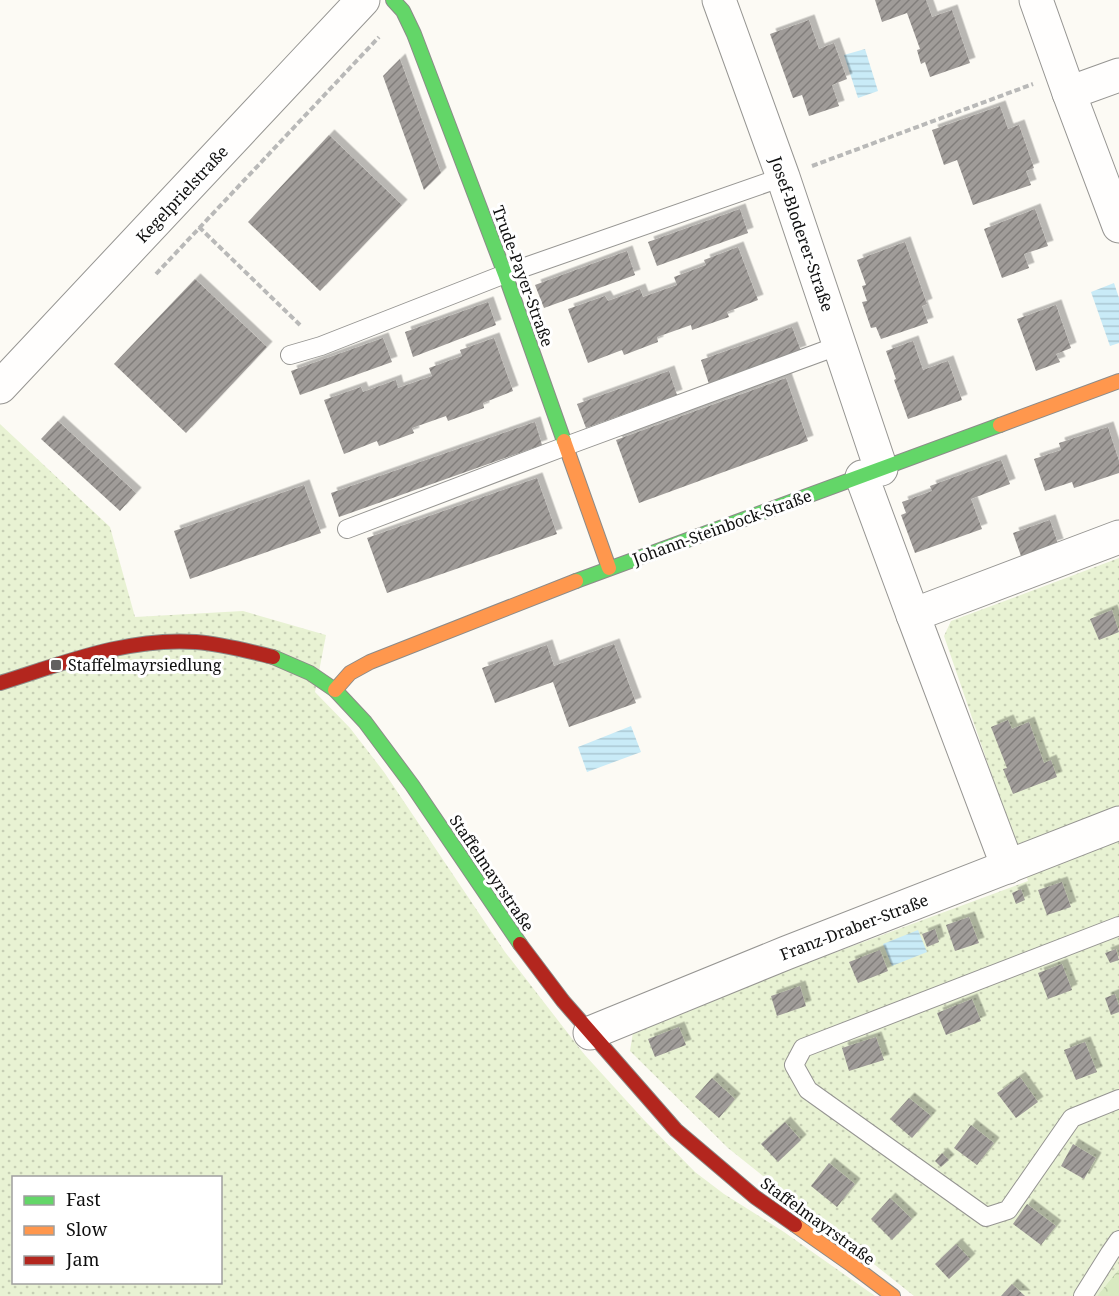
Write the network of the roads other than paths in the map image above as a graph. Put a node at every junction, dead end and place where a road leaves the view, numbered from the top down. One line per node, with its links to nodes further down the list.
1 (363, 0): 13 (street, Kegelprielstraße)
2 (393, 0): 9 (street, Trude-Payer-Straße)
3 (719, 0): 7 (street, Josef-Bloderer-Straße)
4 (1036, 0): 6 (street)
5 (1119, 75): 6 (street)
6 (1065, 83): 8 (street)
7 (783, 177): 9 (lane); 10 (street, Josef-Bloderer-Straße)
8 (1119, 226)
9 (505, 274): 11 (lane); 14 (street, Trude-Payer-Straße)
10 (840, 345): 14 (lane); 15 (street, Josef-Bloderer-Straße)
11 (290, 355)
12 (1119, 381): 15 (street, Johann-Steinbock-Straße)
13 (0, 387)
14 (566, 446): 16 (lane); 18 (street, Trude-Payer-Straße)
15 (872, 473): 18 (street, Johann-Steinbock-Straße); 19 (street, Josef-Bloderer-Straße)
16 (347, 529)
17 (1119, 537): 19 (street)
18 (609, 568): 21 (street, Johann-Steinbock-Straße)
19 (913, 615): 23 (street, Josef-Bloderer-Straße)
20 (0, 683): 21 (street, Staffelmayrstraße)
21 (335, 690): 25 (street, Staffelmayrstraße)
22 (1119, 823): 23 (street, Franz-Draber-Straße)
23 (1008, 867): 25 (street, Franz-Draber-Straße)
24 (1119, 926): 26 (lane)
25 (590, 1033): 28 (street, Staffelmayrstraße)
26 (1119, 1099)
27 (1119, 1240): 29 (lane)
28 (893, 1296)
29 (1083, 1296)

